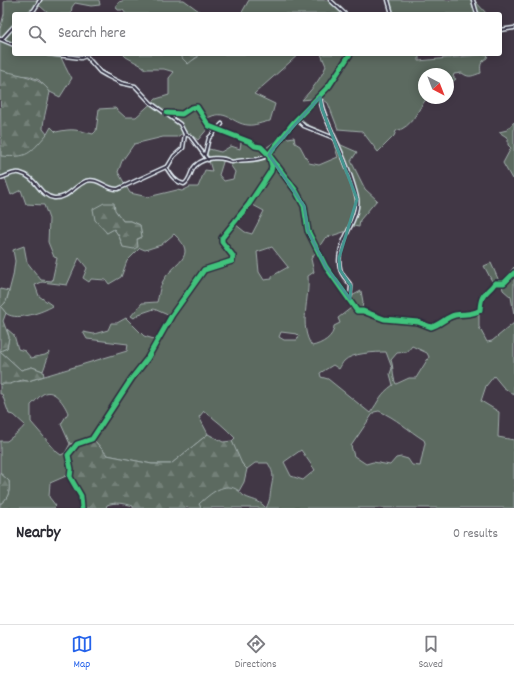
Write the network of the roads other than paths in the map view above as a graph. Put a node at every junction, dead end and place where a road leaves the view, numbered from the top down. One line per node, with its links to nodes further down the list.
1 (40, 0): 5 (street)
2 (330, 0): 6 (street)
3 (388, 0): 7 (street)
4 (473, 0): 8 (street)
5 (31, 12)
6 (343, 12)
7 (391, 12)
8 (476, 12)
9 (12, 28): 12 (street)
10 (514, 28): 11 (street)
11 (502, 30)
12 (1, 39): 13 (street)
13 (12, 44)
14 (64, 56): 16 (street)
15 (86, 56): 19 (street)
16 (86, 56)
17 (349, 56): 18 (street)
18 (320, 96): 20 (street); 24 (street)
19 (167, 113): 22 (street); 23 (street)
20 (297, 119): 24 (street); 26 (street)
21 (222, 124): 22 (street)
22 (218, 129): 25 (street); 26 (street)
23 (185, 134): 25 (street); 28 (street)
24 (335, 138): 31 (street)
25 (205, 154): 27 (street)
26 (269, 155): 27 (street); 31 (street); 32 (street)
27 (208, 160): 28 (street)
28 (166, 167): 29 (street)
29 (0, 178)
30 (514, 273): 31 (street)
31 (350, 299)
32 (82, 508)

